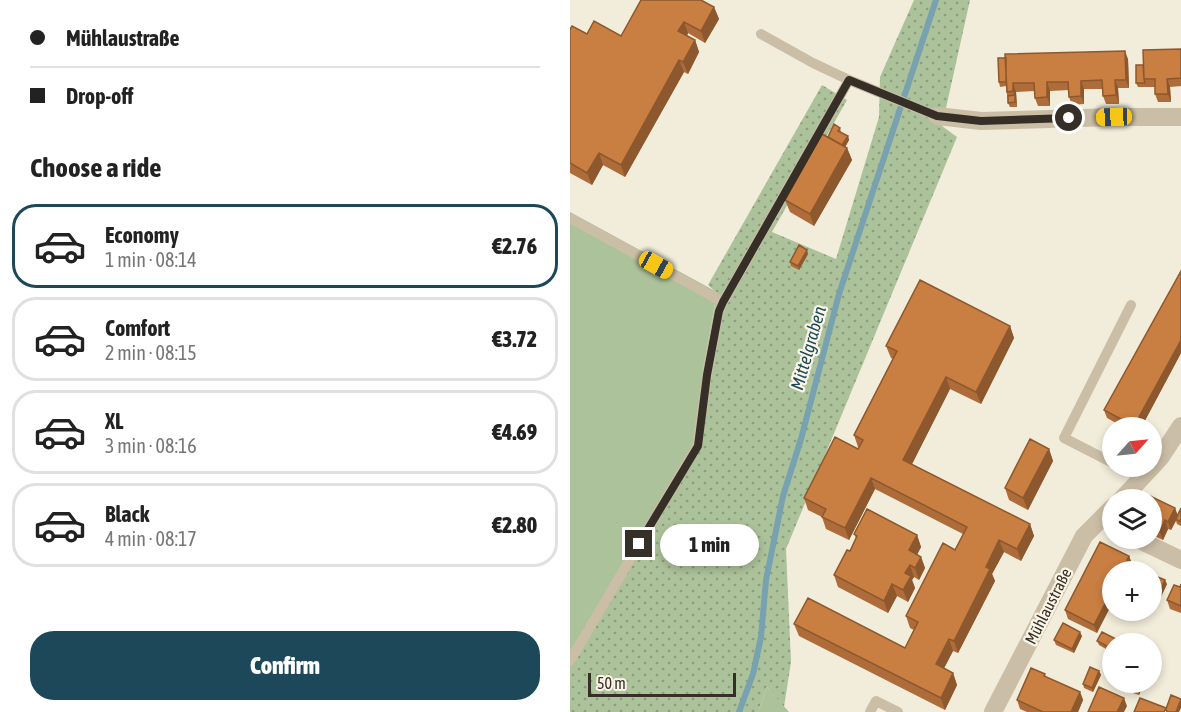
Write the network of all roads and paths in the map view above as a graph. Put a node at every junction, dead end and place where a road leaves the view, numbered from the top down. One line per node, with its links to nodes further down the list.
1 (761, 34): 2 (lane)
2 (849, 80): 3 (lane); 6 (lane)
3 (929, 113): 4 (street)
4 (1181, 117)
5 (570, 218): 6 (lane)
6 (723, 302): 15 (lane)
7 (1131, 305): 9 (lane)
8 (1181, 426): 10 (street)
9 (1102, 457)
10 (1142, 478): 11 (street)
11 (1131, 489)
12 (1102, 527): 16 (street, Mühlaustraße)
13 (1158, 549): 14 (street)
14 (1181, 560)
15 (570, 661)
16 (996, 711)
17 (870, 712): 18 (lane)
18 (898, 712)

